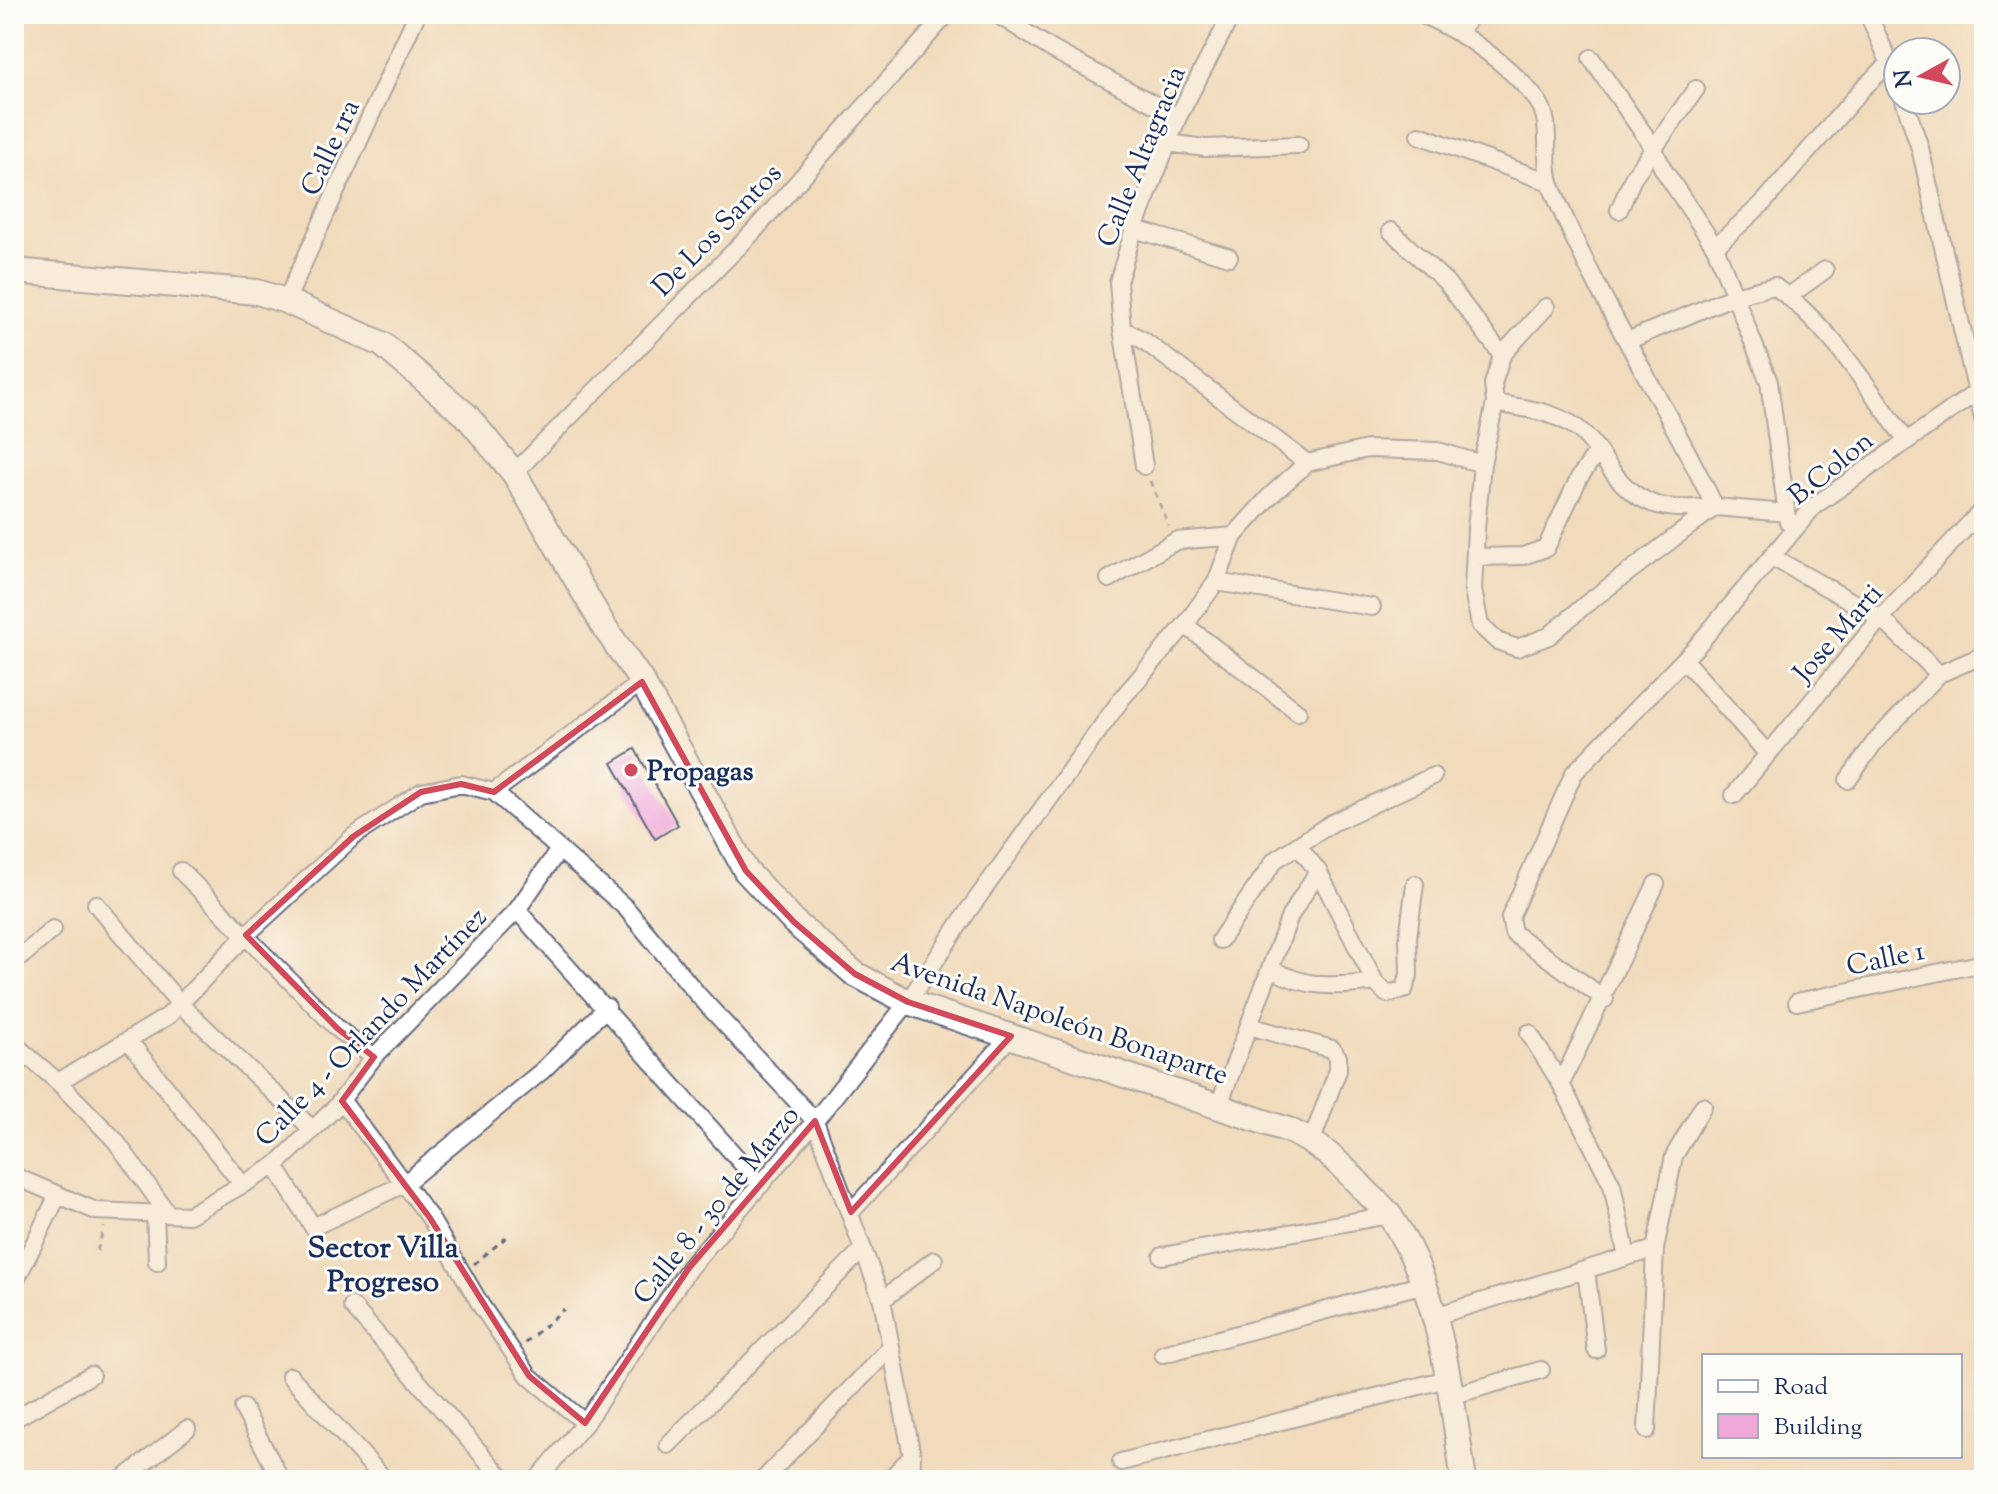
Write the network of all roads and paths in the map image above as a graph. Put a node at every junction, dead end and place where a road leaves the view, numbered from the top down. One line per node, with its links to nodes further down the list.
1 (417, 14): 29 (street, Calle 1ra)
2 (947, 14): 42 (street, De Los Santos)
3 (997, 14): 14 (street)
4 (1232, 14): 14 (street, Calle Altagracia)
5 (1421, 14): 8 (street)
6 (1472, 14): 8 (street)
7 (1868, 14): 9 (street)
8 (1460, 31): 19 (street)
9 (1882, 43)
10 (1591, 58): 18 (street)
11 (1882, 70): 23 (street)
12 (1696, 89): 18 (street)
13 (1909, 116): 34 (street)
14 (1178, 117): 16 (street, Calle Altagracia)
15 (1419, 135): 19 (street)
16 (1168, 143): 17 (street); 21 (street, Calle Altagracia)
17 (1299, 145)
18 (1653, 147): 20 (street); 23 (street)
19 (1549, 182): 32 (street)
20 (1619, 210)
21 (1134, 229): 24 (street); 31 (street, Calle Altagracia)
22 (1391, 231): 33 (street)
23 (1715, 247): 27 (street)
24 (1229, 257)
25 (1825, 270): 28 (street)
26 (14, 271): 29 (main road, Avenida Napoleón Bonaparte)
27 (1734, 296): 28 (street); 32 (street); 45 (street)
28 (1789, 296): 37 (street)
29 (286, 301): 42 (main road, Avenida Napoleón Bonaparte)
30 (1546, 307): 33 (street)
31 (1122, 329): 39 (street); 41 (street, Calle Altagracia)
32 (1627, 341): 43 (street)
33 (1502, 355): 35 (street)
34 (1980, 389): 36 (street); 37 (street, B.Colon)
35 (1495, 403): 38 (street); 40 (street)
36 (1984, 423)
37 (1906, 440): 46 (street, B.Colon)
38 (1598, 451): 43 (street); 49 (street)
39 (1307, 463): 40 (street); 47 (street)
40 (1482, 464): 49 (street)
41 (1144, 466): 48 (path)
42 (514, 473): 59 (main road, Avenida Napoleón Bonaparte)
43 (1715, 507): 45 (street); 49 (street)
44 (1984, 508): 54 (street, Jose Marti)
45 (1787, 513): 46 (street)
46 (1789, 535): 50 (street, B.Colon)
47 (1234, 536): 48 (street); 52 (street, Calle 8 - 30 de Marzo)
48 (1176, 541): 51 (street)
49 (1475, 557)
50 (1772, 557): 54 (street); 57 (street, B.Colon)
51 (1109, 579)
52 (1216, 582): 53 (street); 55 (street, Calle 8 - 30 de Marzo)
53 (1372, 607)
54 (1881, 618): 58 (street); 61 (street, Jose Marti)
55 (1185, 625): 60 (street); 82 (street, Calle 8 - 30 de Marzo)
56 (1984, 655): 58 (street)
57 (1684, 660): 61 (street); 81 (street, B.Colon)
58 (1939, 674): 63 (street)
59 (642, 682): 64 (street); 82 (main road, Avenida Napoleón Bonaparte)
60 (1298, 712)
61 (1768, 754): 65 (street, Jose Marti)
62 (1433, 776): 66 (street)
63 (1848, 780)
64 (494, 792): 67 (street); 75 (street)
65 (1734, 795)
66 (1298, 846): 69 (street); 76 (street)
67 (558, 851): 73 (street, Calle 4 - Orlando Martínez); 97 (street)
68 (181, 871): 75 (street)
69 (1318, 871): 79 (street); 80 (street)
70 (1415, 884): 80 (street)
71 (1656, 884): 81 (street)
72 (96, 904): 84 (street)
73 (517, 910): 85 (street); 91 (street, Calle 4 - Orlando Martínez)
74 (53, 929): 77 (street)
75 (246, 935): 84 (street); 91 (street)
76 (1220, 940)
77 (14, 963)
78 (1984, 963): 83 (street, Calle 1)
79 (1272, 969): 80 (street); 86 (street)
80 (1375, 982)
81 (1605, 999): 93 (street)
82 (908, 1002): 88 (main road, Avenida Napoleón Bonaparte); 97 (street, Calle 8 - 30 de Marzo)
83 (1797, 1002)
84 (180, 1004): 89 (street); 98 (street)
85 (607, 1007): 103 (street); 104 (street)
86 (1249, 1026): 95 (street); 99 (street)
87 (1529, 1033): 93 (street)
88 (1011, 1036): 95 (main road, Avenida Napoleón Bonaparte); 107 (street)
89 (129, 1041): 92 (street); 102 (street)
90 (14, 1044): 92 (street)
91 (374, 1057): 94 (street, Calle 4 - Orlando Martínez)
92 (58, 1082): 108 (street)
93 (1561, 1084): 115 (street)
94 (342, 1101): 98 (street, Calle 4 - Orlando Martínez); 103 (street)
95 (1219, 1105): 99 (main road, Avenida Napoleón Bonaparte)
96 (1703, 1106): 111 (street)
97 (815, 1121): 104 (street, Calle 8 - 30 de Marzo); 107 (street)
98 (311, 1128): 100 (street, Calle 4 - Orlando Martínez)
99 (1312, 1140): 109 (main road, Avenida Napoleón Bonaparte)
100 (275, 1166): 102 (street, Calle 4 - Orlando Martínez); 103 (street)
101 (14, 1176): 105 (street, Calle 4 - Orlando Martínez)
102 (242, 1184): 108 (street, Calle 4 - Orlando Martínez)
103 (404, 1184): 119 (street)
104 (761, 1185): 136 (street, Calle 8 - 30 de Marzo)
105 (58, 1195): 106 (street, Calle 4 - Orlando Martínez); 120 (street)
106 (108, 1211): 108 (street, Calle 4 - Orlando Martínez); 113 (path)
107 (851, 1212): 112 (street)
108 (161, 1214): 117 (street)
109 (1389, 1215): 114 (street); 121 (main road, Avenida Napoleón Bonaparte)
110 (509, 1235): 119 (path)
111 (1655, 1249): 115 (street); 138 (street)
112 (862, 1250): 122 (street); 139 (street)
113 (97, 1251)
114 (1162, 1256)
115 (1627, 1257): 118 (street)
116 (934, 1260): 122 (street)
117 (157, 1262)
118 (1586, 1270): 125 (street); 127 (street)
119 (462, 1274): 128 (street)
120 (14, 1284)
121 (1424, 1284): 125 (main road, Avenida Napoleón Bonaparte); 129 (street)
122 (882, 1300): 126 (street)
123 (352, 1306): 145 (street)
124 (564, 1309): 128 (path)
125 (1435, 1316): 133 (main road, Avenida Napoleón Bonaparte)
126 (891, 1347): 140 (street); 147 (street)
127 (1596, 1350)
128 (513, 1353): 136 (street)
129 (1163, 1354)
130 (1541, 1370): 133 (street)
131 (91, 1375): 135 (street)
132 (290, 1376): 144 (street)
133 (1449, 1387): 141 (street); 150 (main road, Avenida Napoleón Bonaparte)
134 (243, 1408): 143 (street)
135 (14, 1419)
136 (585, 1423): 146 (street, Calle 8 - 30 de Marzo)
137 (187, 1429): 142 (street)
138 (1647, 1430)
139 (668, 1445)
140 (912, 1456): 148 (street); 149 (street)
141 (1121, 1462)
142 (122, 1480)
143 (281, 1480)
144 (385, 1480)
145 (504, 1480)
146 (537, 1480)
147 (763, 1480)
148 (889, 1480)
149 (911, 1480)
150 (1464, 1480)

